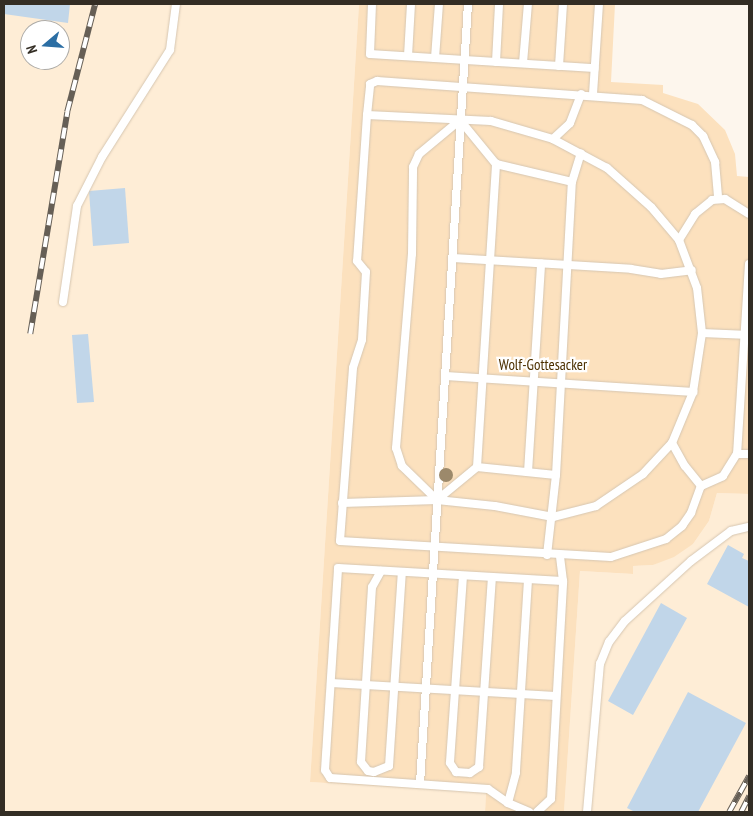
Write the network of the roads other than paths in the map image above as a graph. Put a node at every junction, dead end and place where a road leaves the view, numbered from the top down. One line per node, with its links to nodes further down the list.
1 (176, 4): 35 (lane)
2 (372, 4): 10 (lane)
3 (411, 4): 10 (lane)
4 (439, 4): 11 (lane)
5 (468, 4): 12 (lane)
6 (499, 4): 13 (lane)
7 (528, 4): 14 (lane)
8 (563, 4): 15 (lane)
9 (599, 4): 16 (lane)
10 (408, 56): 11 (lane)
11 (434, 58): 12 (lane)
12 (464, 60): 13 (lane); 17 (lane)
13 (496, 62): 14 (lane)
14 (523, 63): 15 (lane)
15 (559, 66): 16 (lane)
16 (595, 68): 19 (lane)
17 (463, 86): 18 (lane); 20 (lane); 21 (lane)
18 (581, 94): 19 (lane); 22 (lane)
19 (593, 94): 26 (lane)
20 (367, 115): 21 (lane); 51 (lane)
21 (460, 120): 22 (lane); 24 (lane); 29 (lane); 50 (lane)
22 (553, 139): 23 (lane)
23 (581, 152): 25 (lane); 28 (lane)
24 (496, 164): 25 (lane); 30 (lane)
25 (572, 182): 33 (lane)
26 (718, 198): 27 (lane); 28 (lane)
27 (749, 214)
28 (678, 240): 34 (lane)
29 (453, 258): 30 (lane); 38 (lane)
30 (491, 260): 31 (lane); 39 (lane)
31 (541, 263): 33 (lane); 40 (lane)
32 (749, 264): 37 (lane)
33 (569, 265): 34 (lane); 41 (lane)
34 (692, 270): 36 (lane)
35 (63, 302)
36 (702, 333): 37 (lane); 42 (lane)
37 (747, 334): 44 (lane)
38 (446, 376): 39 (lane); 50 (lane)
39 (482, 379): 40 (lane); 46 (lane)
40 (533, 382): 41 (lane); 47 (lane)
41 (562, 384): 42 (lane); 48 (lane)
42 (693, 392): 43 (lane)
43 (672, 443): 49 (lane); 52 (lane)
44 (737, 454): 45 (lane); 49 (lane)
45 (749, 454)
46 (477, 467): 47 (lane); 50 (lane)
47 (528, 472): 48 (lane)
48 (556, 475): 52 (lane)
49 (701, 486): 56 (lane)
50 (437, 500): 51 (lane); 52 (lane); 54 (lane)
51 (342, 503): 54 (lane)
52 (553, 517): 55 (lane)
53 (749, 527): 76 (lane)
54 (434, 548): 55 (lane); 59 (lane)
55 (547, 555): 56 (lane)
56 (560, 556): 63 (lane)
57 (381, 571): 58 (lane); 64 (lane); 65 (lane)
58 (402, 572): 59 (lane); 66 (lane)
59 (432, 574): 60 (lane); 67 (lane)
60 (463, 576): 61 (lane); 68 (lane)
61 (492, 578): 62 (lane); 69 (lane)
62 (528, 580): 63 (lane); 70 (lane)
63 (563, 581): 71 (lane)
64 (331, 683): 65 (lane); 72 (lane)
65 (367, 685): 66 (lane); 66 (lane)
66 (395, 686): 67 (lane)
67 (425, 688): 68 (lane); 72 (lane)
68 (456, 690): 69 (lane); 69 (lane)
69 (484, 691): 70 (lane)
70 (521, 693): 71 (lane); 73 (lane)
71 (556, 696): 75 (lane)
72 (420, 784): 73 (lane)
73 (508, 803): 74 (lane)
74 (529, 812)
75 (537, 812)
76 (587, 812)

